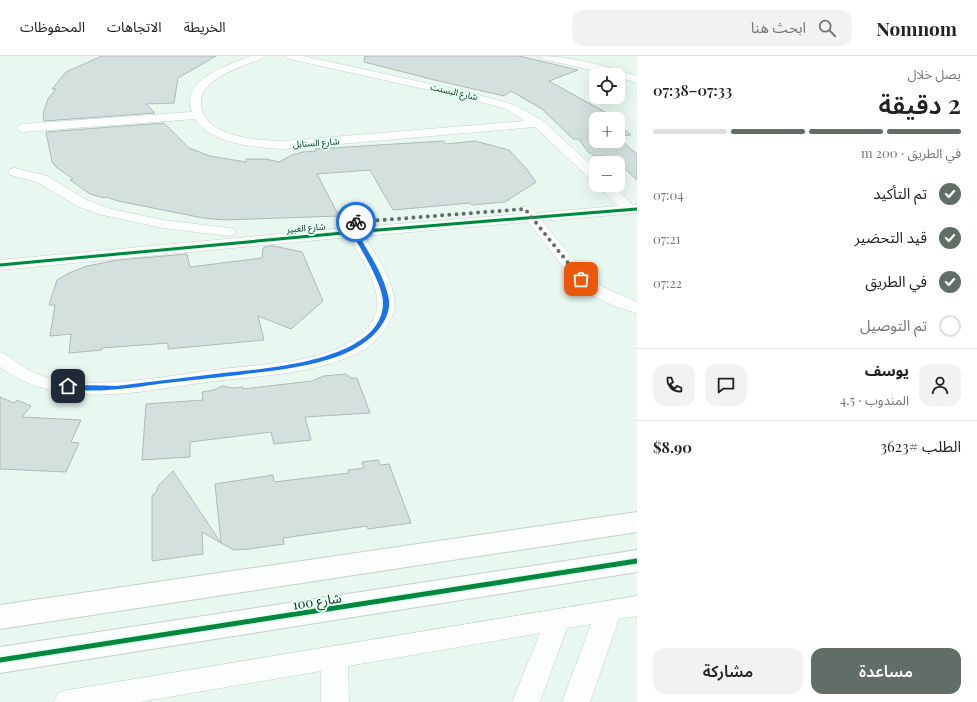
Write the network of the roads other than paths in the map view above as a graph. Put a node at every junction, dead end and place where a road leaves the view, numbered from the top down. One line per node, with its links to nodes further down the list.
1 (259, 56): 7 (street)
2 (288, 56): 8 (street, شارع البسنت)
3 (543, 56): 6 (street)
4 (568, 56): 5 (street)
5 (637, 73)
6 (637, 80)
7 (198, 115): 8 (street, شارع السنابل); 9 (street)
8 (538, 123): 10 (street, شارع البسنت)
9 (23, 128)
10 (589, 170)
11 (15, 172): 16 (street)
12 (613, 192): 13 (street)
13 (631, 205): 14 (street, شارع العبير)
14 (528, 213): 15 (street, شارع العبير); 20 (street)
15 (351, 227): 16 (street, شارع العبير); 19 (street, شارع العبير); 21 (street)
16 (229, 232): 17 (street, شارع العبير)
17 (0, 254): 18 (street)
18 (0, 257)
19 (0, 265)
20 (637, 308)
21 (0, 358)
22 (637, 522): 26 (street)
23 (637, 561): 29 (street, شارع 100)
24 (637, 606): 25 (street)
25 (609, 611): 27 (street); 33 (street)
26 (0, 617)
27 (558, 619): 28 (street); 32 (street)
28 (335, 657): 30 (street); 31 (street)
29 (0, 660)
30 (68, 702)
31 (335, 702)
32 (526, 702)
33 (576, 702)

